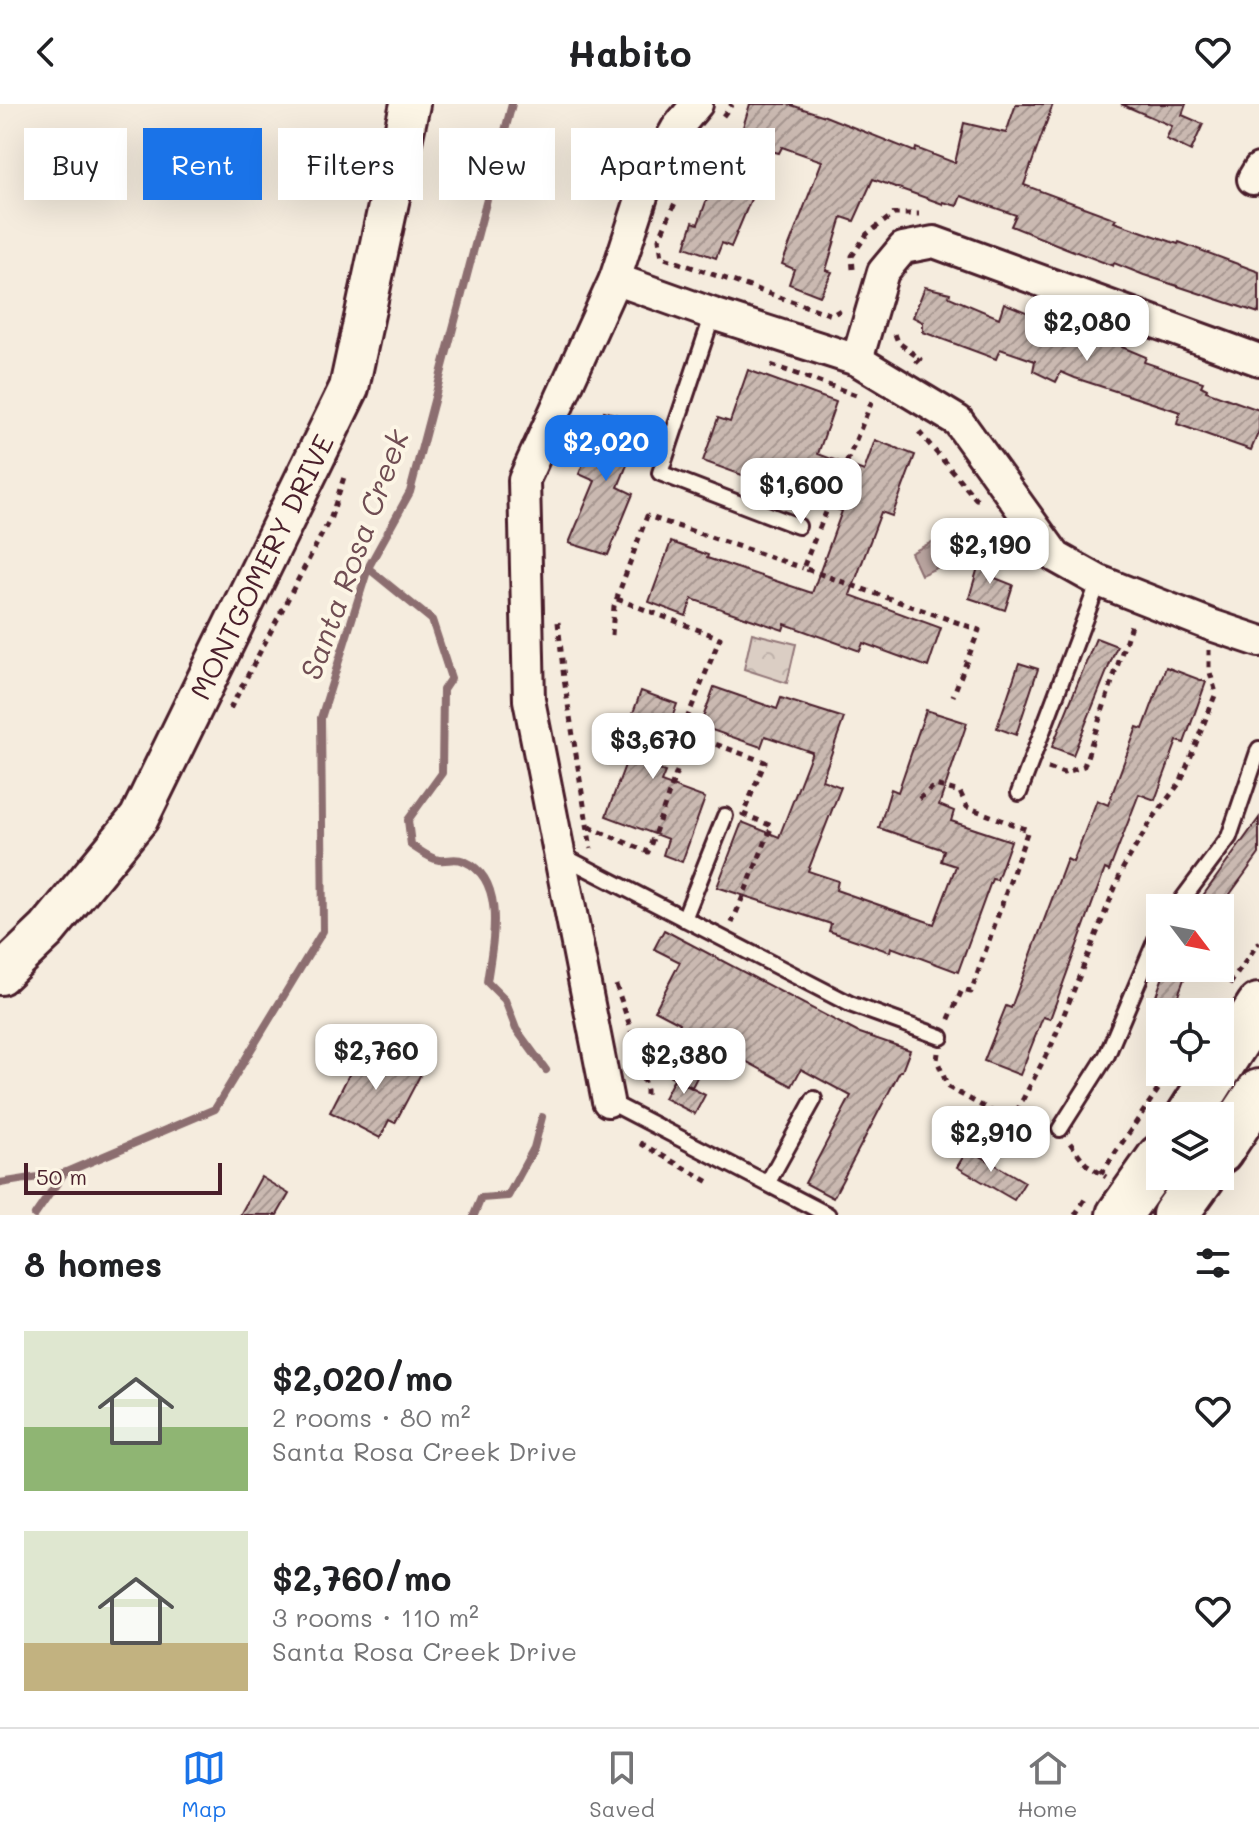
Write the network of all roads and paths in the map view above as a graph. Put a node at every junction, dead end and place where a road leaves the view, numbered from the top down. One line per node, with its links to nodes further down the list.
1 (410, 104): 32 (street, MONTGOMERY DRIVE)
2 (697, 104): 3 (street)
3 (615, 279): 4 (street); 26 (street)
4 (713, 314): 6 (street); 10 (lane)
5 (892, 324): 8 (path)
6 (857, 360): 7 (street); 8 (street)
7 (1259, 360)
8 (899, 384): 12 (street)
9 (872, 401): 11 (path)
10 (798, 526)
11 (803, 568): 13 (path); 19 (path)
12 (1099, 581): 16 (street); 22 (lane)
13 (617, 599): 17 (path); 20 (path)
14 (557, 615): 27 (path)
15 (1132, 621): 22 (path)
16 (1211, 625): 18 (street); 42 (path)
17 (612, 635)
18 (1259, 641)
19 (953, 696)
20 (686, 747)
21 (1259, 749): 28 (lane)
22 (1031, 762): 23 (lane)
23 (1019, 793)
24 (919, 799): 36 (path)
25 (725, 816): 29 (lane)
26 (559, 854): 27 (lane); 40 (street)
27 (595, 873): 29 (lane)
28 (1186, 894)
29 (684, 919): 36 (lane)
30 (1259, 942): 34 (path)
31 (1146, 963): 43 (lane)
32 (0, 975)
33 (614, 980): 41 (path)
34 (1243, 998): 35 (main road)
35 (1234, 1024)
36 (941, 1037): 42 (path)
37 (1163, 1086): 50 (path)
38 (1259, 1092): 44 (main road)
39 (814, 1099): 48 (lane)
40 (608, 1101): 41 (lane)
41 (646, 1121): 48 (lane)
42 (1011, 1122): 43 (path)
43 (1060, 1129): 50 (path)
44 (1234, 1130)
45 (627, 1136): 47 (path)
46 (1146, 1166): 50 (main road)
47 (709, 1182)
48 (768, 1182): 51 (lane)
49 (1193, 1190): 53 (main road)
50 (1107, 1192): 52 (path)
51 (828, 1215)
52 (1075, 1215)
53 (1175, 1215)

